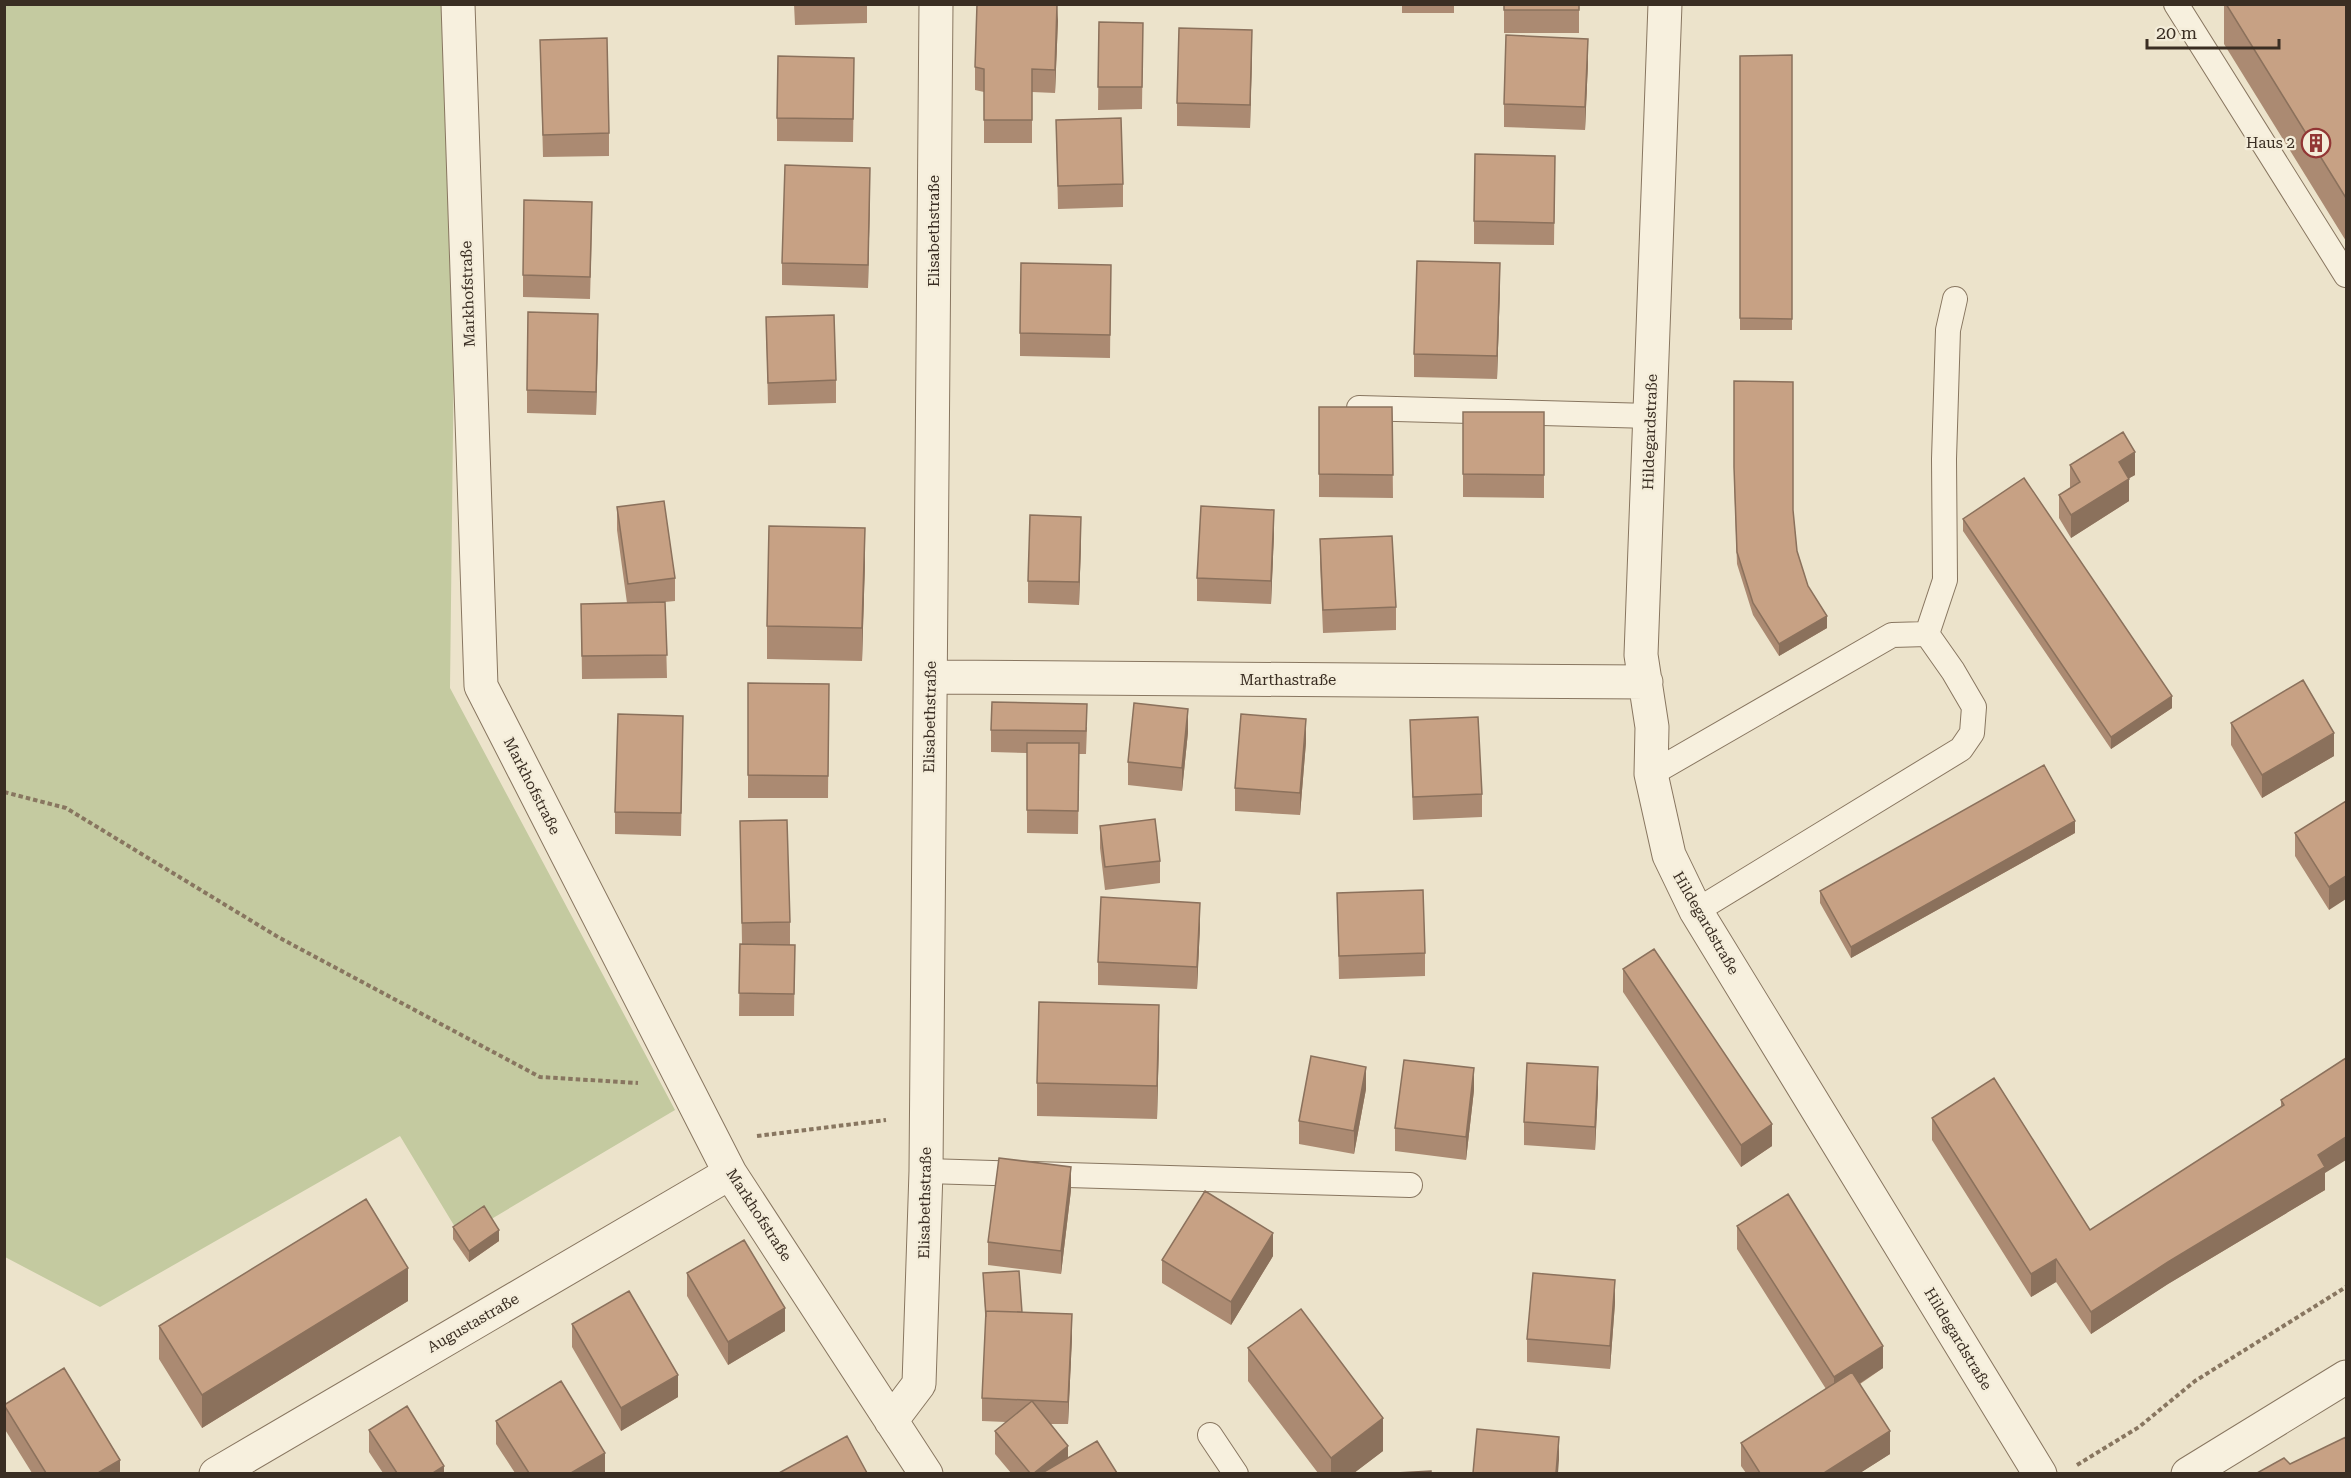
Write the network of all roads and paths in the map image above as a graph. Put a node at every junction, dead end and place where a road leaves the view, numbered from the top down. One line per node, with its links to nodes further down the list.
1 (458, 4): 15 (street, Markhofstraße)
2 (936, 4): 10 (street, Elisabethstraße)
3 (1665, 4): 8 (street, Hildegardstraße)
4 (2176, 4): 5 (lane)
5 (2346, 275)
6 (1955, 299): 9 (lane)
7 (1335, 408): 8 (lane)
8 (1650, 416): 11 (street, Hildegardstraße)
9 (1927, 634): 12 (lane); 14 (lane)
10 (931, 677): 11 (street, Marthastraße); 16 (street, Elisabethstraße)
11 (1646, 682): 12 (street, Hildegardstraße)
12 (1651, 774): 14 (street, Hildegardstraße)
13 (4, 792): 15 (path)
14 (1696, 911): 29 (street, Hildegardstraße)
15 (687, 1086): 17 (street, Markhofstraße)
16 (926, 1116): 17 (path); 18 (street, Elisabethstraße)
17 (714, 1141): 19 (street, Markhofstraße)
18 (926, 1171): 20 (lane); 23 (street, Elisabethstraße)
19 (730, 1173): 23 (street, Markhofstraße); 26 (street, Augustastraße)
20 (1410, 1185)
21 (2346, 1287): 25 (path)
22 (2346, 1377): 30 (street)
23 (891, 1421): 27 (street, Markhofstraße)
24 (1210, 1435): 28 (lane)
25 (2073, 1468)
26 (216, 1473)
27 (926, 1473)
28 (1236, 1473)
29 (2040, 1473)
30 (2188, 1473)

